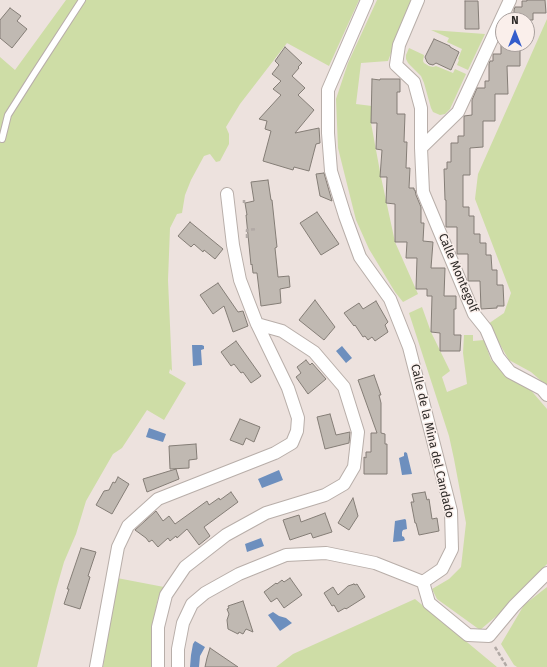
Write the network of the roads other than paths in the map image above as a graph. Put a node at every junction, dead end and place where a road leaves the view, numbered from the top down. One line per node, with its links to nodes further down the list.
1 (82, 0): 5 (lane)
2 (367, 0): 11 (street, Calle de la Mina del Candado)
3 (418, 0): 6 (street, Calle Montegolf)
4 (510, 0): 6 (street)
5 (2, 139)
6 (421, 148): 9 (street, Calle Montegolf)
7 (227, 194): 8 (street)
8 (256, 324): 12 (street); 13 (street)
9 (547, 395)
10 (547, 573): 11 (street)
11 (423, 582): 14 (street)
12 (96, 667)
13 (158, 667)
14 (178, 667)

